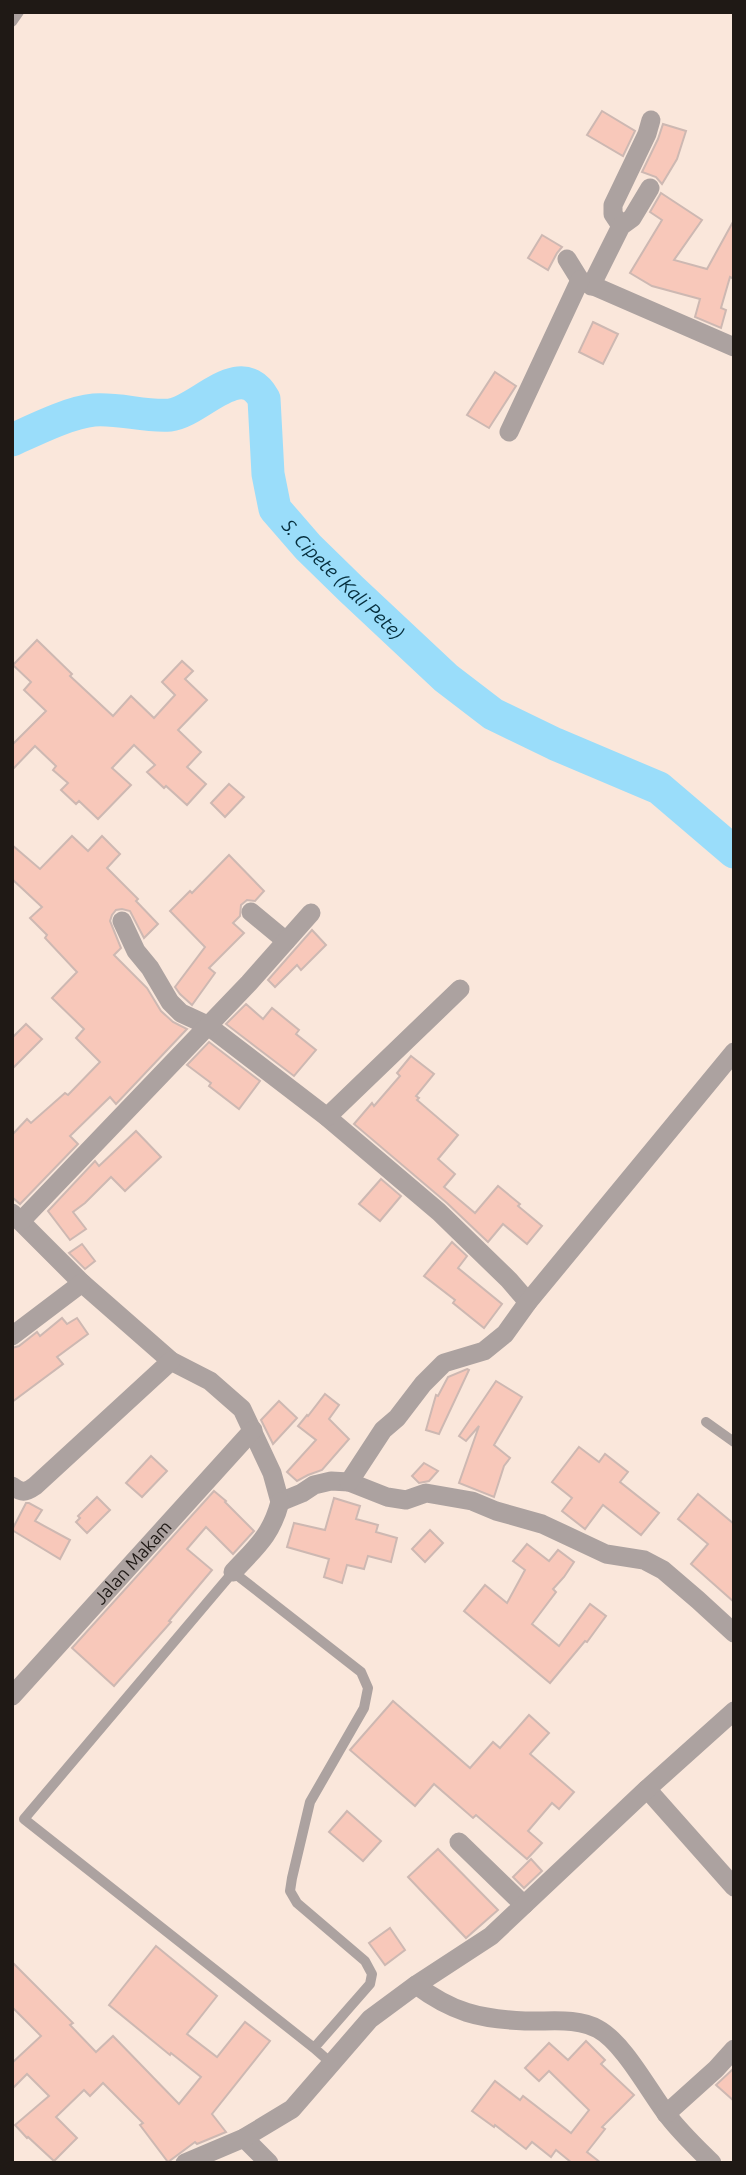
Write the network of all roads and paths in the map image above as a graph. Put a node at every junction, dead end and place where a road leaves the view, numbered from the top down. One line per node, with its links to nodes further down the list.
1 (19, 12): 2 (lane)
2 (12, 22)
3 (651, 120): 5 (street)
4 (650, 187): 5 (street)
5 (621, 226): 7 (street)
6 (567, 259): 7 (street)
7 (585, 283): 8 (street); 9 (street)
8 (734, 347)
9 (509, 432)
10 (251, 912): 13 (street)
11 (311, 913): 13 (street)
12 (122, 921): 15 (street)
13 (286, 941): 15 (street)
14 (460, 989): 17 (street)
15 (207, 1025): 17 (street); 18 (street)
16 (734, 1052): 20 (street)
17 (327, 1117): 20 (street)
18 (17, 1217): 19 (street)
19 (82, 1283): 21 (street); 22 (street)
20 (527, 1302): 26 (street)
21 (12, 1336)
22 (171, 1361): 24 (street); 27 (street)
23 (706, 1422): 25 (lane)
24 (253, 1430): 28 (street); 31 (street, Jalan Makam)
25 (734, 1442)
26 (349, 1482): 28 (street); 30 (street)
27 (12, 1486)
28 (280, 1502): 29 (street)
29 (233, 1572): 38 (lane); 40 (lane)
30 (734, 1633)
31 (12, 1696)
32 (734, 1711): 33 (street)
33 (647, 1789): 35 (street); 36 (street)
34 (459, 1842): 36 (street)
35 (734, 1887)
36 (524, 1905): 37 (street)
37 (415, 1985): 39 (street); 43 (street)
38 (355, 2002): 39 (lane); 40 (lane)
39 (370, 2019): 42 (street)
40 (314, 2048): 42 (lane)
41 (734, 2049): 43 (street)
42 (331, 2063): 44 (street)
43 (666, 2113): 47 (street)
44 (244, 2138): 45 (street); 46 (street)
45 (185, 2163)
46 (269, 2163)
47 (712, 2163)

